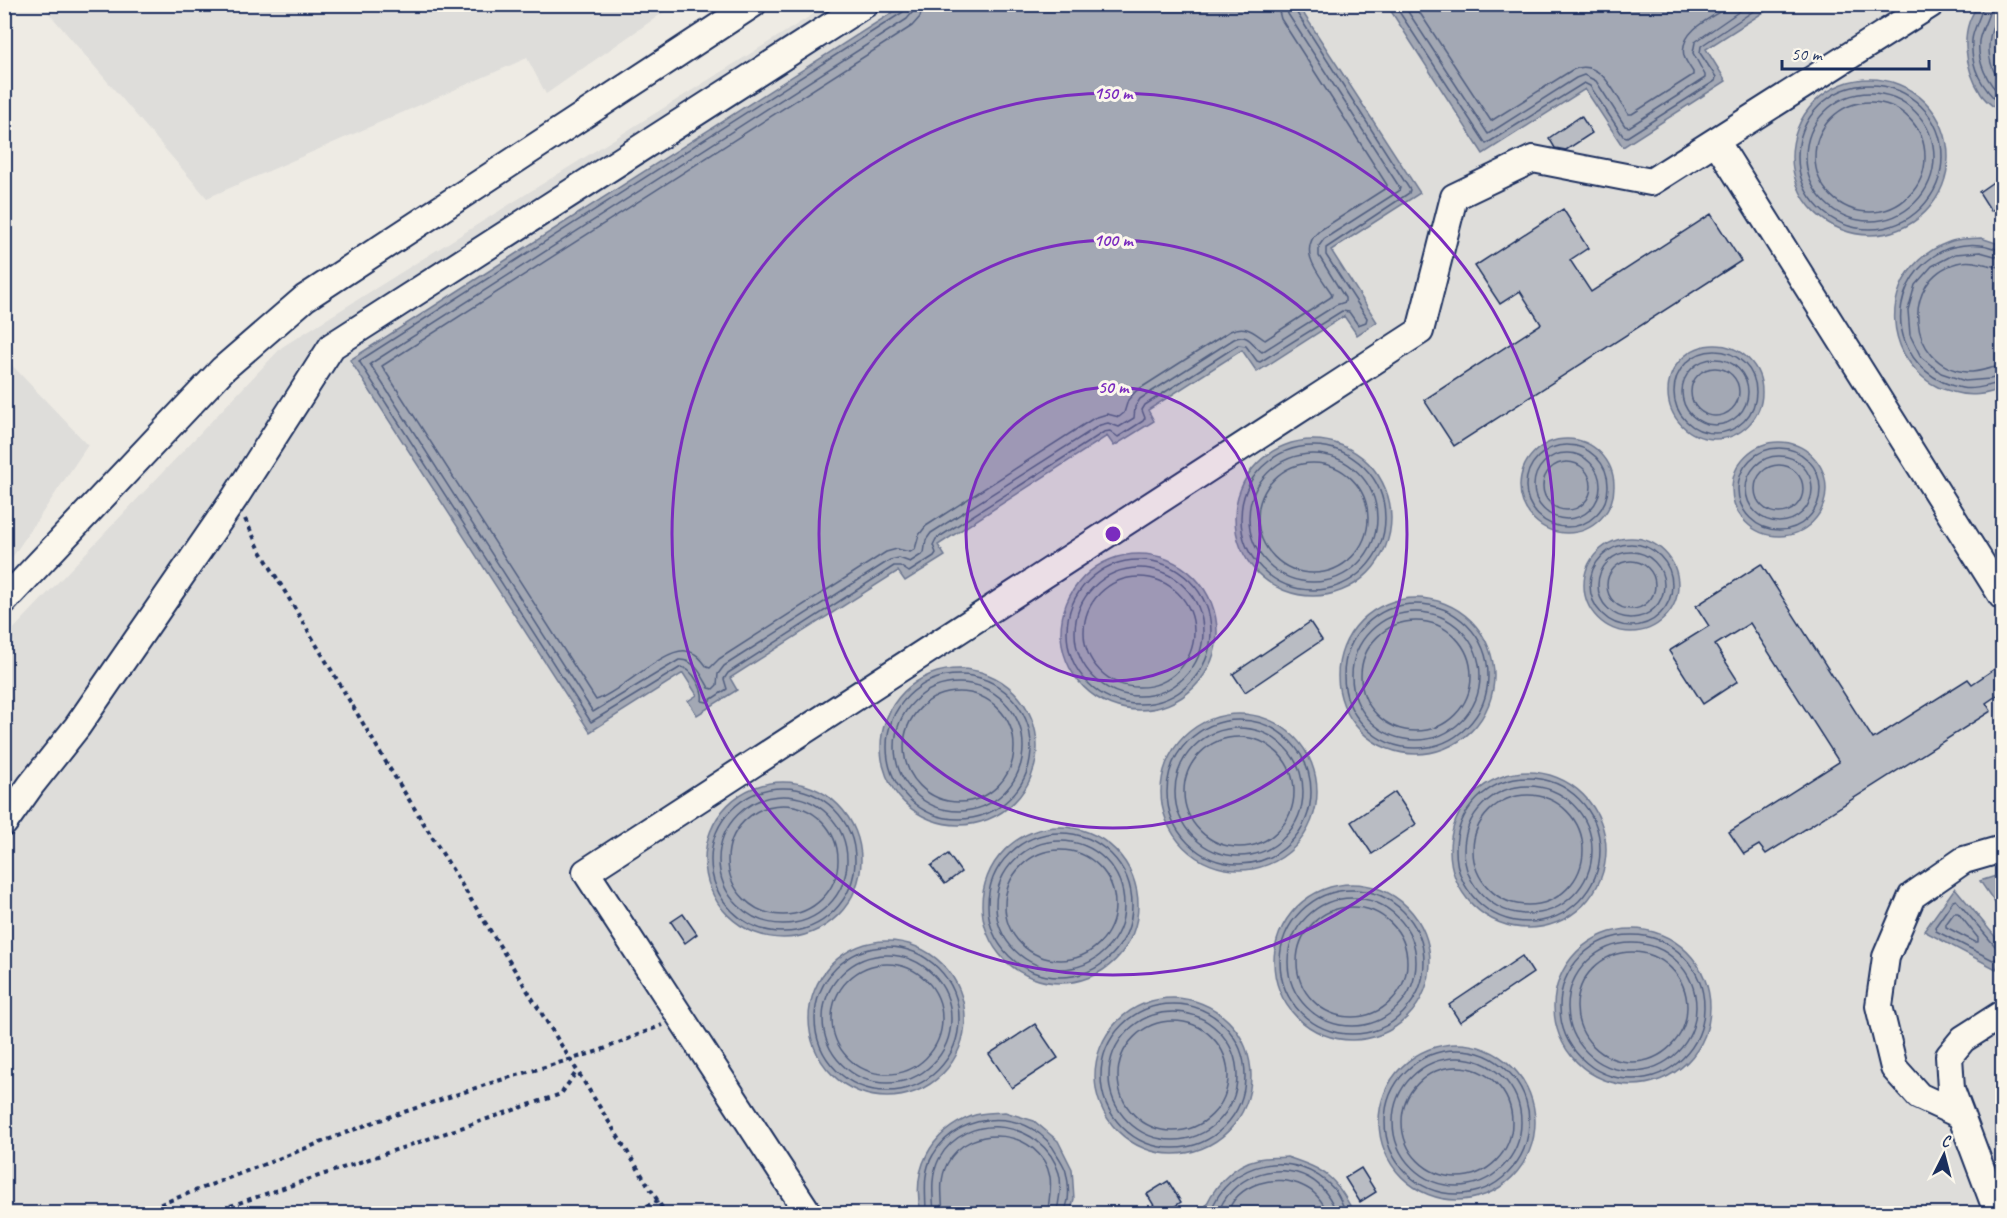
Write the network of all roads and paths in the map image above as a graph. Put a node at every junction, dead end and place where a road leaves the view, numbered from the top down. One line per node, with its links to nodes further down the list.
1 (753, 4): 7 (lane)
2 (865, 4): 5 (lane)
3 (1931, 4): 4 (lane)
4 (1716, 141): 6 (lane); 11 (lane)
5 (234, 499): 8 (lane); 12 (path)
6 (2002, 596)
7 (4, 601)
8 (4, 823)
9 (2002, 849): 14 (lane)
10 (2002, 1014): 14 (lane)
11 (681, 1017): 12 (path); 20 (lane)
12 (570, 1059): 13 (path); 16 (path)
13 (577, 1071): 15 (path); 17 (path)
14 (1960, 1115): 21 (lane)
15 (658, 1201): 18 (path); 19 (path)
16 (135, 1214)
17 (214, 1214)
18 (630, 1214)
19 (666, 1214)
20 (809, 1214)
21 (1998, 1214)

